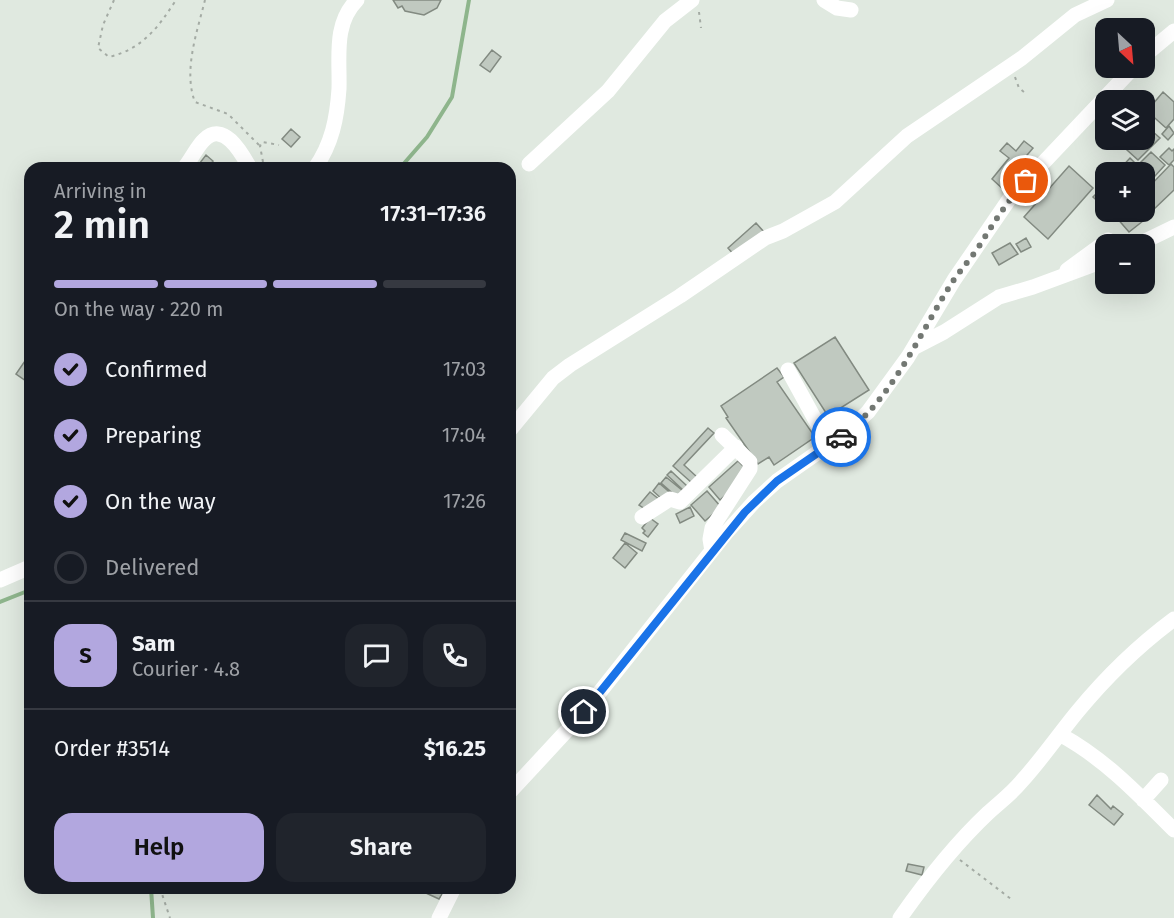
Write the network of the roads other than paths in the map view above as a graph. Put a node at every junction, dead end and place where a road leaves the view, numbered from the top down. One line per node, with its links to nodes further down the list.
1 (357, 0): 11 (street)
2 (824, 0): 5 (street)
3 (1107, 0): 20 (street)
4 (695, 3): 12 (street)
5 (851, 10)
6 (1174, 31): 7 (street)
7 (1155, 47)
8 (1124, 78): 18 (street)
9 (188, 162): 10 (street)
10 (247, 162)
11 (318, 162)
12 (529, 164)
13 (1174, 227): 14 (street)
14 (1155, 236)
15 (1095, 249): 17 (street)
16 (1095, 264): 17 (street)
17 (1049, 281): 18 (street)
18 (915, 347): 22 (street)
19 (788, 370): 22 (street)
20 (516, 423)
21 (722, 435): 23 (street)
22 (829, 445): 25 (street)
23 (736, 447): 24 (street); 25 (street)
24 (642, 517)
25 (712, 551): 31 (street)
26 (24, 570): 27 (street)
27 (0, 580)
28 (1174, 619): 29 (street)
29 (1061, 735): 32 (street); 36 (street)
30 (1161, 780): 32 (street)
31 (516, 786)
32 (1143, 800): 33 (street)
33 (1174, 830)
34 (451, 894): 35 (street)
35 (439, 918)
36 (900, 918)

